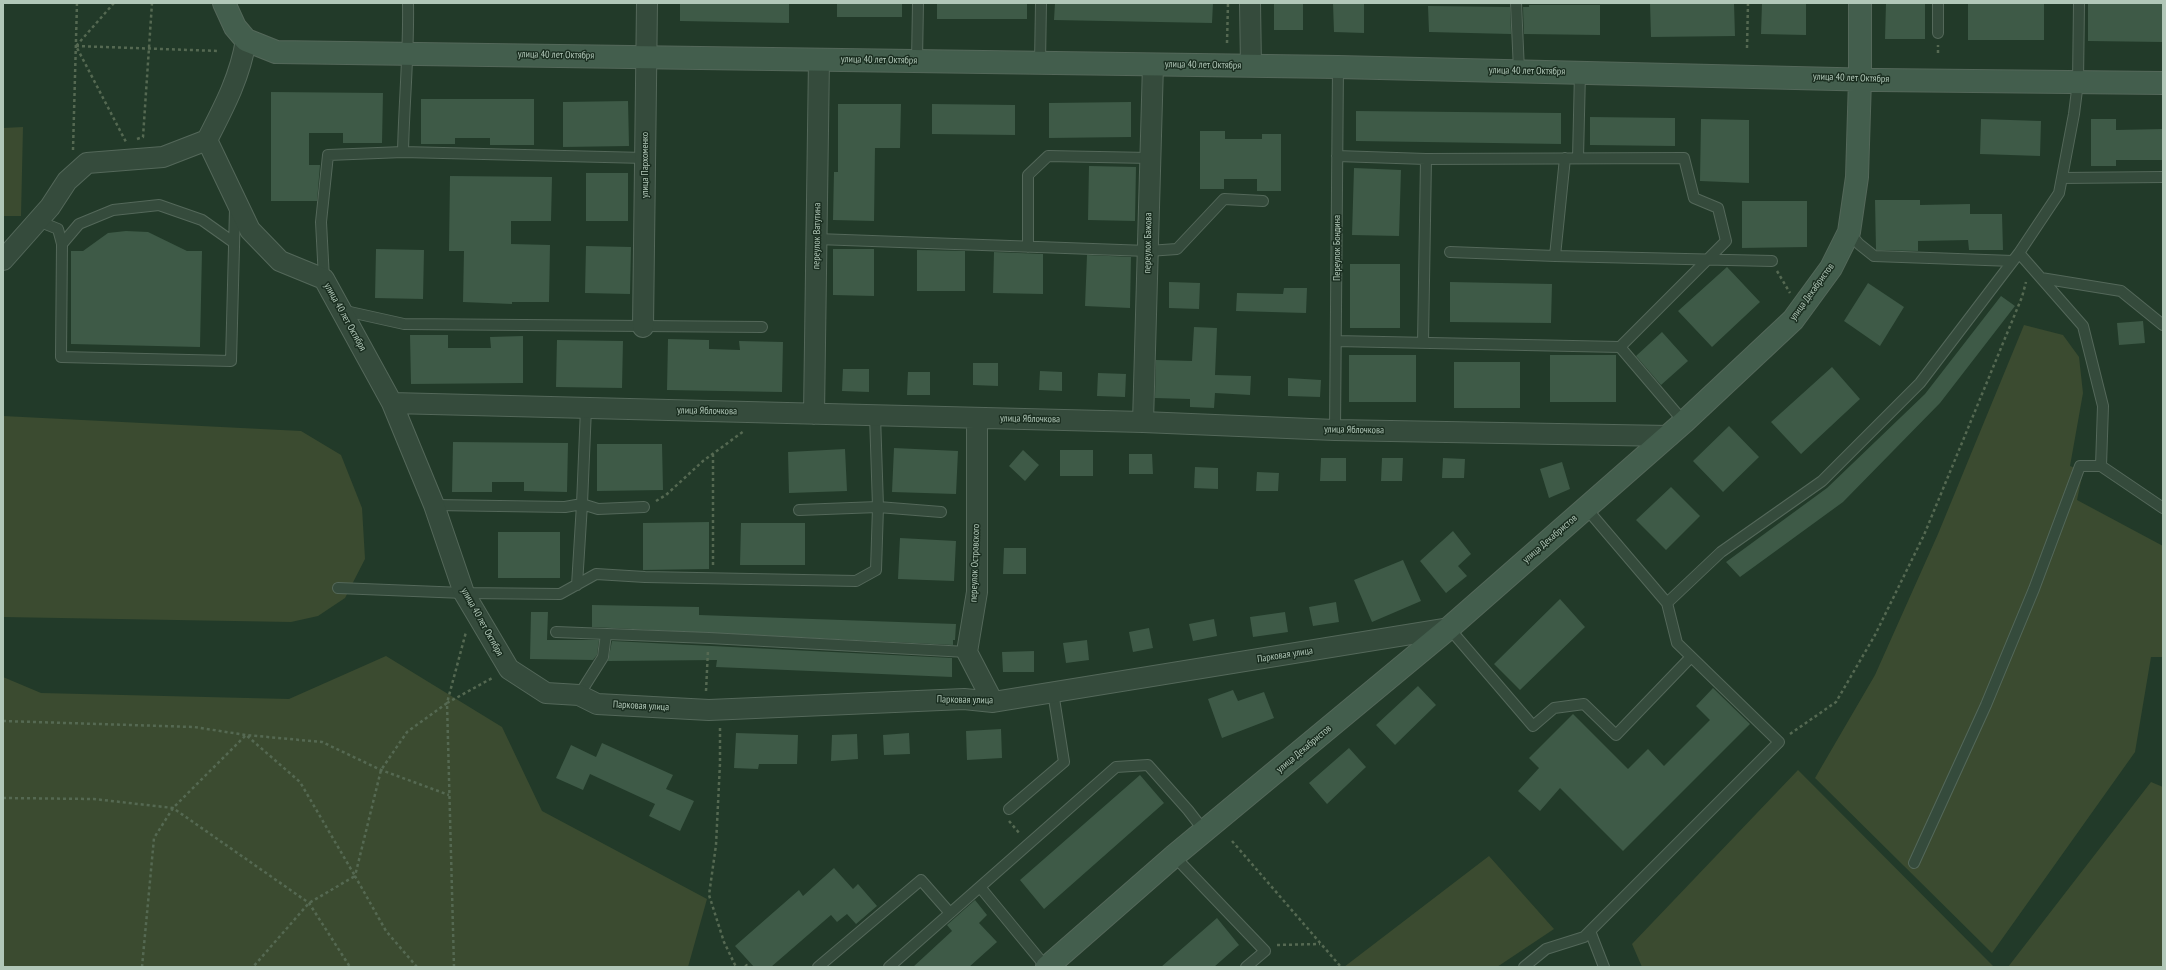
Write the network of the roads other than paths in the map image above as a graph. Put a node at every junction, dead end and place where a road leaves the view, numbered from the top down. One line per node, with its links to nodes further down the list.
1 (224, 3): 12 (street)
2 (408, 3): 13 (lane)
3 (647, 3): 14 (street, улица Пархоменко)
4 (918, 3): 16 (lane)
5 (1040, 3): 17 (lane)
6 (1250, 3): 19 (street)
7 (1516, 3): 21 (lane)
8 (1860, 3): 23 (street, улица Декабристов)
9 (1938, 3): 11 (lane)
10 (2079, 3): 24 (lane)
11 (1938, 33)
12 (246, 40): 13 (street, улица 40 лет Октября); 26 (street)
13 (409, 53): 14 (street, улица 40 лет Октября); 27 (lane)
14 (646, 56): 15 (street, улица 40 лет Октября); 29 (street, улица Пархоменко)
15 (820, 59): 16 (street, улица 40 лет Октября); 40 (street, переулок Ватутина)
16 (918, 60): 17 (street, улица 40 лет Октября)
17 (1040, 62): 18 (street, улица 40 лет Октября)
18 (1152, 64): 19 (street, улица 40 лет Октября); 30 (street, переулок Бажова)
19 (1250, 66): 20 (street, улица 40 лет Октября)
20 (1338, 67): 21 (street, улица 40 лет Октября); 28 (lane, Переулок Бондина)
21 (1519, 71): 22 (street, улица 40 лет Октября)
22 (1580, 72): 23 (street, улица 40 лет Октября); 32 (lane)
23 (1860, 79): 24 (street, улица 40 лет Октября); 39 (street, улица Декабристов)
24 (2078, 82): 25 (street, улица 40 лет Октября); 35 (lane)
25 (2163, 83)
26 (207, 140): 36 (street, улица 40 лет Октября); 38 (street)
27 (402, 152): 29 (lane); 53 (lane)
28 (1337, 156): 33 (lane); 58 (lane, Переулок Бондина)
29 (645, 158): 56 (street, улица Пархоменко)
30 (1150, 158): 43 (lane); 44 (street, переулок Бажова)
31 (1565, 158): 32 (lane); 33 (lane); 47 (lane)
32 (1578, 158): 49 (lane)
33 (1426, 159): 59 (lane)
34 (2163, 177): 35 (lane)
35 (2062, 178): 46 (lane)
36 (236, 200): 41 (lane); 53 (street, улица 40 лет Октября)
37 (1263, 201): 44 (lane)
38 (38, 220): 42 (lane); 48 (street)
39 (1849, 232): 51 (lane); 67 (street, улица Декабристов)
40 (817, 239): 43 (lane); 63 (street, переулок Ватутина)
41 (233, 242): 42 (lane); 42 (lane)
42 (62, 244)
43 (1028, 247): 44 (lane)
44 (1148, 251): 66 (street, переулок Бажова)
45 (1450, 252): 47 (lane)
46 (2019, 252): 51 (lane); 52 (lane)
47 (1555, 256): 49 (lane)
48 (3, 260)
49 (1707, 260): 50 (lane); 60 (lane)
50 (1772, 261)
51 (2013, 261): 81 (lane)
52 (2041, 278): 55 (lane); 69 (lane)
53 (324, 279): 54 (street, улица 40 лет Октября)
54 (341, 309): 56 (lane); 61 (street, улица 40 лет Октября)
55 (2163, 324)
56 (643, 327): 57 (lane)
57 (762, 327)
58 (1336, 341): 59 (lane); 68 (lane, Переулок Бондина)
59 (1423, 343): 60 (lane)
60 (1620, 347): 67 (lane)
61 (392, 403): 62 (street, улица Яблочкова); 71 (street, улица 40 лет Октября)
62 (586, 408): 63 (street, улица Яблочкова); 70 (lane)
63 (814, 414): 64 (street, улица Яблочкова)
64 (875, 415): 65 (street, улица Яблочкова); 73 (lane)
65 (977, 418): 66 (street, улица Яблочкова); 85 (street, переулок Островского)
66 (1143, 422): 68 (street, улица Яблочкова)
67 (1676, 429): 68 (street, улица Яблочкова); 74 (street, улица Декабристов)
68 (1335, 430)
69 (2100, 466): 75 (lane); 94 (lane)
70 (582, 504): 71 (lane); 72 (lane); 78 (lane)
71 (434, 505): 80 (street, улица 40 лет Октября)
72 (644, 507)
73 (878, 507): 76 (lane); 77 (lane); 78 (lane)
74 (1586, 508): 81 (lane); 82 (street, улица Декабристов)
75 (2163, 508)
76 (799, 510)
77 (941, 512)
78 (577, 585): 80 (lane)
79 (338, 588): 80 (lane)
80 (469, 601): 87 (street, улица 40 лет Октября)
81 (1667, 603): 86 (lane)
82 (1449, 628): 86 (lane); 88 (street, Парковая улица); 92 (street, улица Декабристов)
83 (556, 632): 84 (lane)
84 (606, 634): 85 (lane); 89 (lane)
85 (967, 652): 90 (street)
86 (1691, 657): 97 (lane)
87 (508, 669): 89 (street, Парковая улица)
88 (1053, 692): 90 (street, Парковая улица); 91 (lane)
89 (579, 694): 90 (street, Парковая улица)
90 (993, 702)
91 (1009, 809)
92 (1205, 832): 93 (street, улица Декабристов); 95 (lane)
93 (1174, 856): 100 (street, улица Декабристов); 101 (lane)
94 (1914, 863)
95 (980, 887): 96 (lane); 100 (lane)
96 (950, 913): 98 (lane); 99 (lane)
97 (1590, 931): 102 (lane); 103 (lane)
98 (818, 967)
99 (889, 967)
100 (1046, 967)
101 (1246, 967)
102 (1524, 967)
103 (1604, 967)

